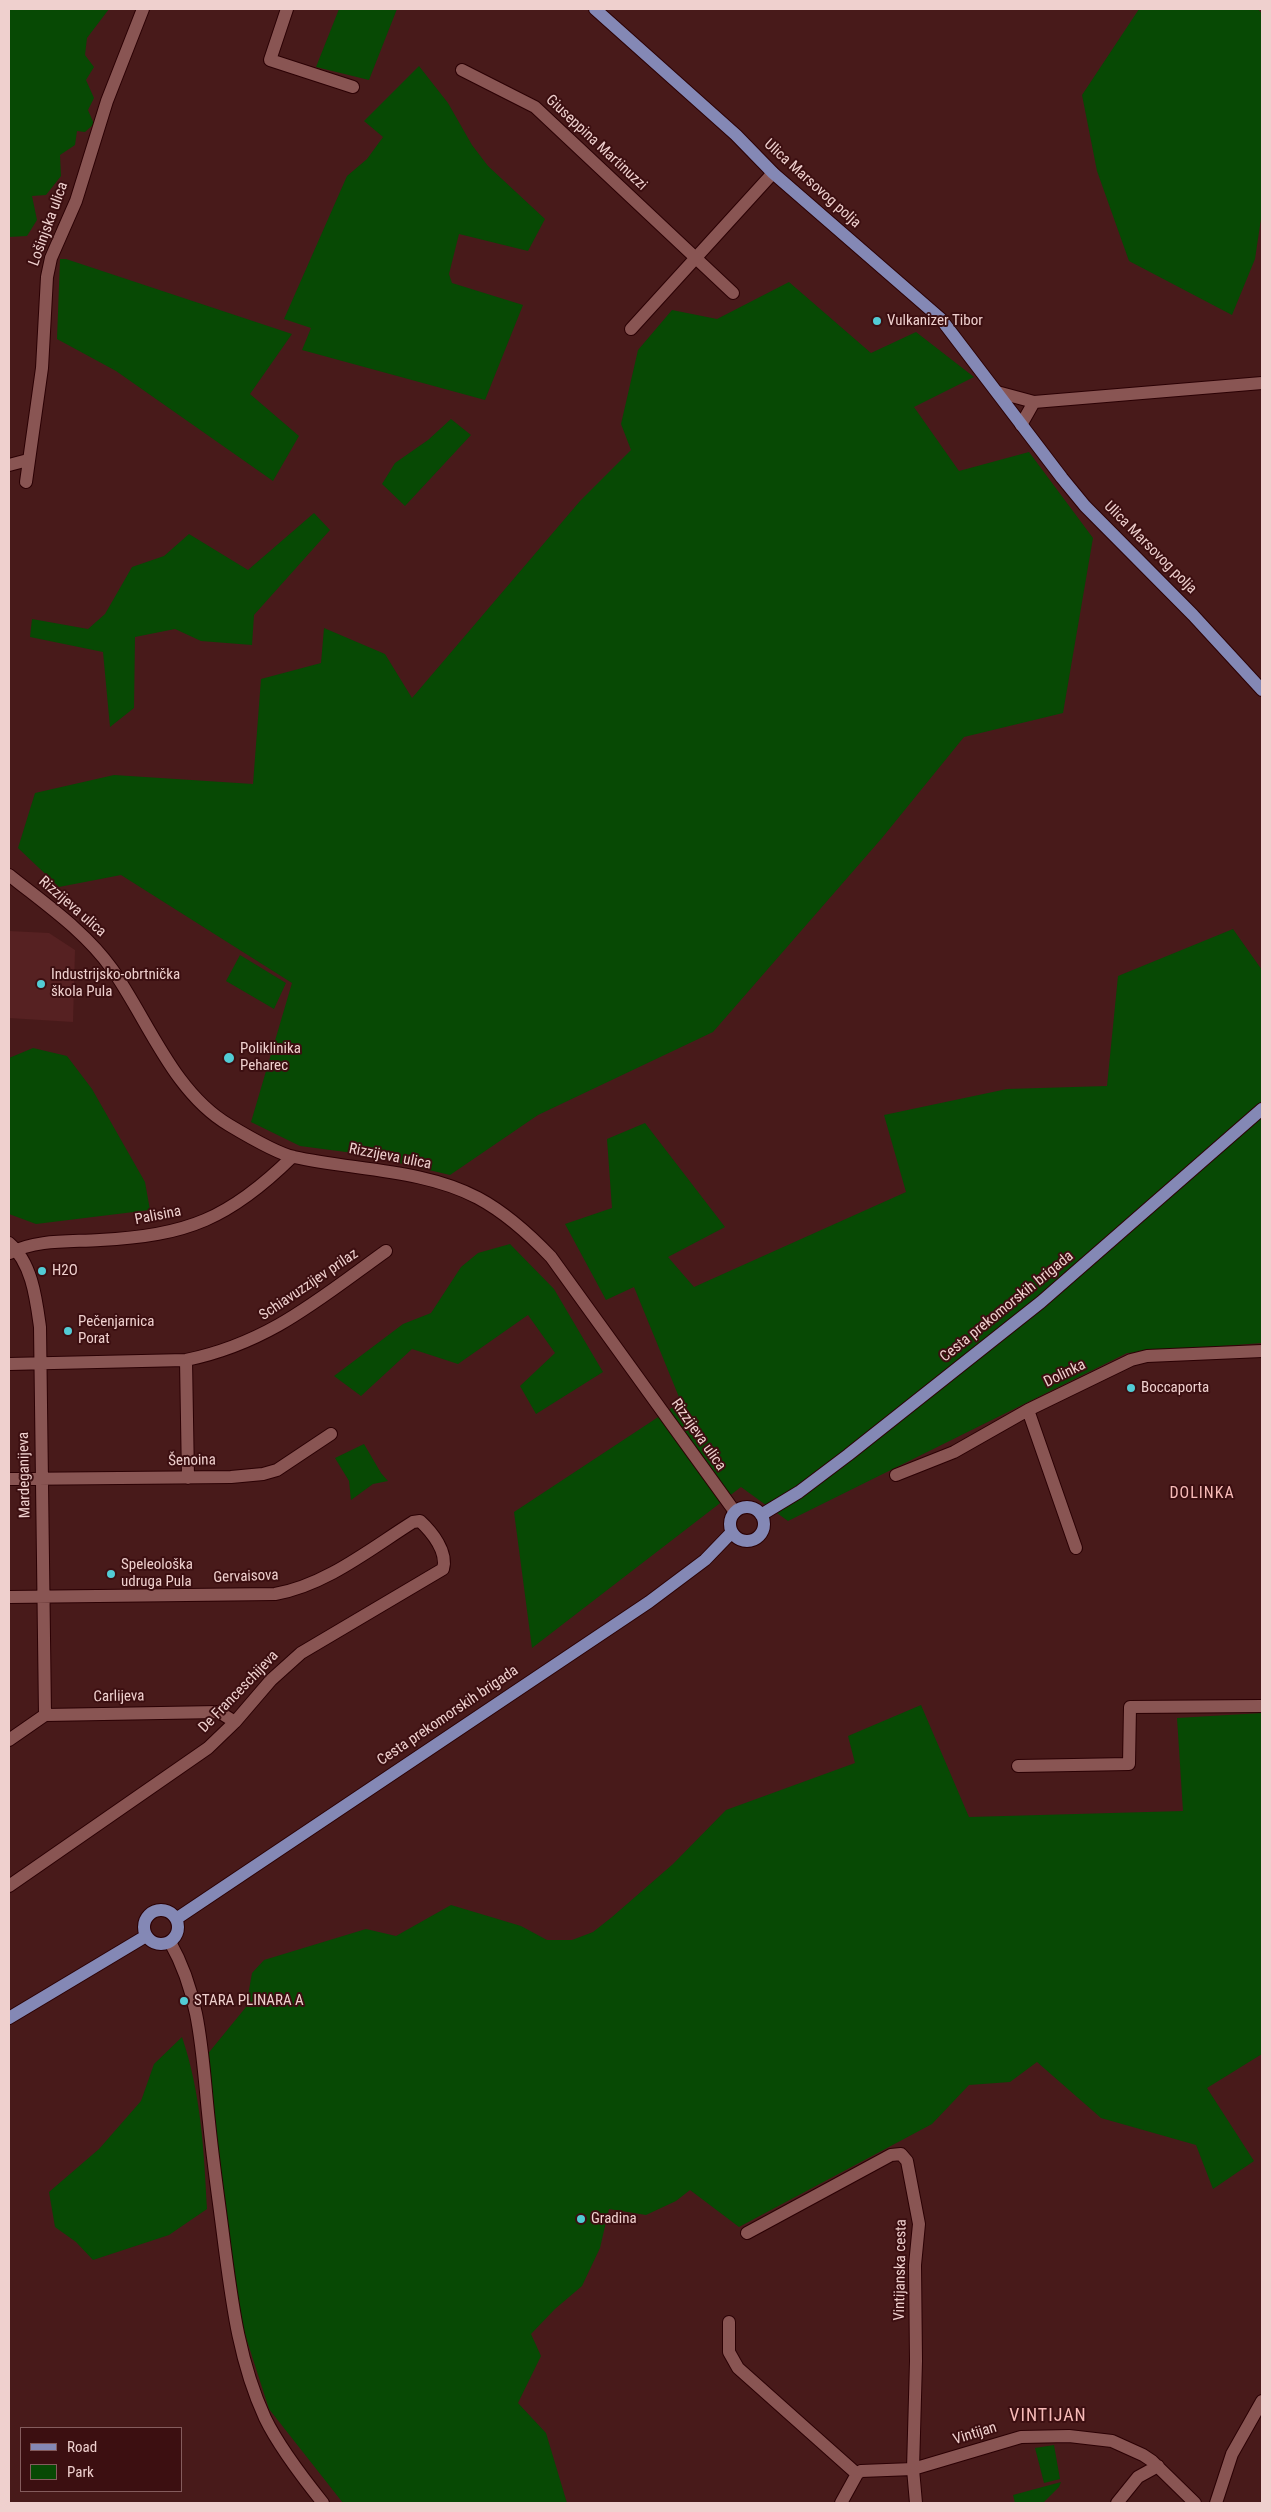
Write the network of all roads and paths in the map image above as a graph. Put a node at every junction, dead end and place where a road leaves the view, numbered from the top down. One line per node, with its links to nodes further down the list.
1 (143, 9): 14 (street, Lošinjska ulica)
2 (287, 9): 5 (street)
3 (595, 9): 6 (main road, Ulica Marsovog polja)
4 (462, 70): 7 (street, Giuseppina Martinuzzi)
5 (353, 87)
6 (773, 173): 7 (street); 11 (main road, Ulica Marsovog polja)
7 (695, 258): 8 (street, Giuseppina Martinuzzi); 9 (street)
8 (734, 293)
9 (632, 329)
10 (1262, 383): 12 (street)
11 (996, 392): 12 (street); 13 (main road, Ulica Marsovog polja)
12 (1034, 402): 13 (street)
13 (1021, 425): 17 (main road, Ulica Marsovog polja)
14 (28, 460): 15 (street); 16 (street, Lošinjska ulica)
15 (9, 465)
16 (26, 482)
17 (1262, 690)
18 (9, 875): 20 (street, Rizzijeva ulica)
19 (1262, 1109): 34 (main road, Cesta prekomorskih brigada)
20 (292, 1157): 21 (street, Palisina); 33 (street, Rizzijeva ulica)
21 (11, 1249): 25 (street, Mardeganijeva)
22 (386, 1251): 24 (street, Schiavuzzijev prilaz)
23 (1262, 1351): 27 (street, Dolinka)
24 (186, 1360): 25 (street, Schiavuzzijev prilaz); 30 (street)
25 (40, 1363): 26 (street, Schiavuzzijev prilaz); 32 (street, Mardeganijeva)
26 (9, 1364)
27 (1028, 1410): 29 (street, Dolinka); 36 (street)
28 (331, 1434): 30 (street, Šenoina)
29 (896, 1475)
30 (188, 1478): 32 (street, Šenoina)
31 (9, 1479): 32 (street, Šenoina)
32 (42, 1479): 38 (street, Mardeganijeva)
33 (735, 1512): 34 (main road); 35 (main road)
34 (761, 1515): 35 (main road)
35 (732, 1532): 46 (main road, Cesta prekomorskih brigada)
36 (1076, 1548)
37 (445, 1562): 38 (street, Gervaisova); 42 (street, De Franceschijeva)
38 (44, 1596): 39 (street, Gervaisova); 41 (street, Mardeganijeva)
39 (9, 1597)
40 (1262, 1706): 44 (street)
41 (45, 1714): 42 (street, Carlijeva); 43 (street)
42 (236, 1722): 45 (street, De Franceschijeva)
43 (9, 1740)
44 (1018, 1766)
45 (9, 1886)
46 (176, 1919): 47 (main road); 48 (main road)
47 (146, 1936): 48 (main road); 49 (main road)
48 (170, 1942): 56 (street)
49 (9, 2018)
50 (747, 2233): 54 (street, Vintijanska cesta)
51 (729, 2322): 55 (street)
52 (1262, 2401): 61 (street)
53 (1158, 2466): 54 (street, Vintijan); 59 (street); 60 (street, Vintijan)
54 (913, 2469): 55 (street, Vintijan); 58 (street, Vintijanska cesta)
55 (857, 2474): 57 (street)
56 (322, 2503)
57 (841, 2503)
58 (916, 2503)
59 (1117, 2503)
60 (1195, 2503)
61 (1216, 2503)

